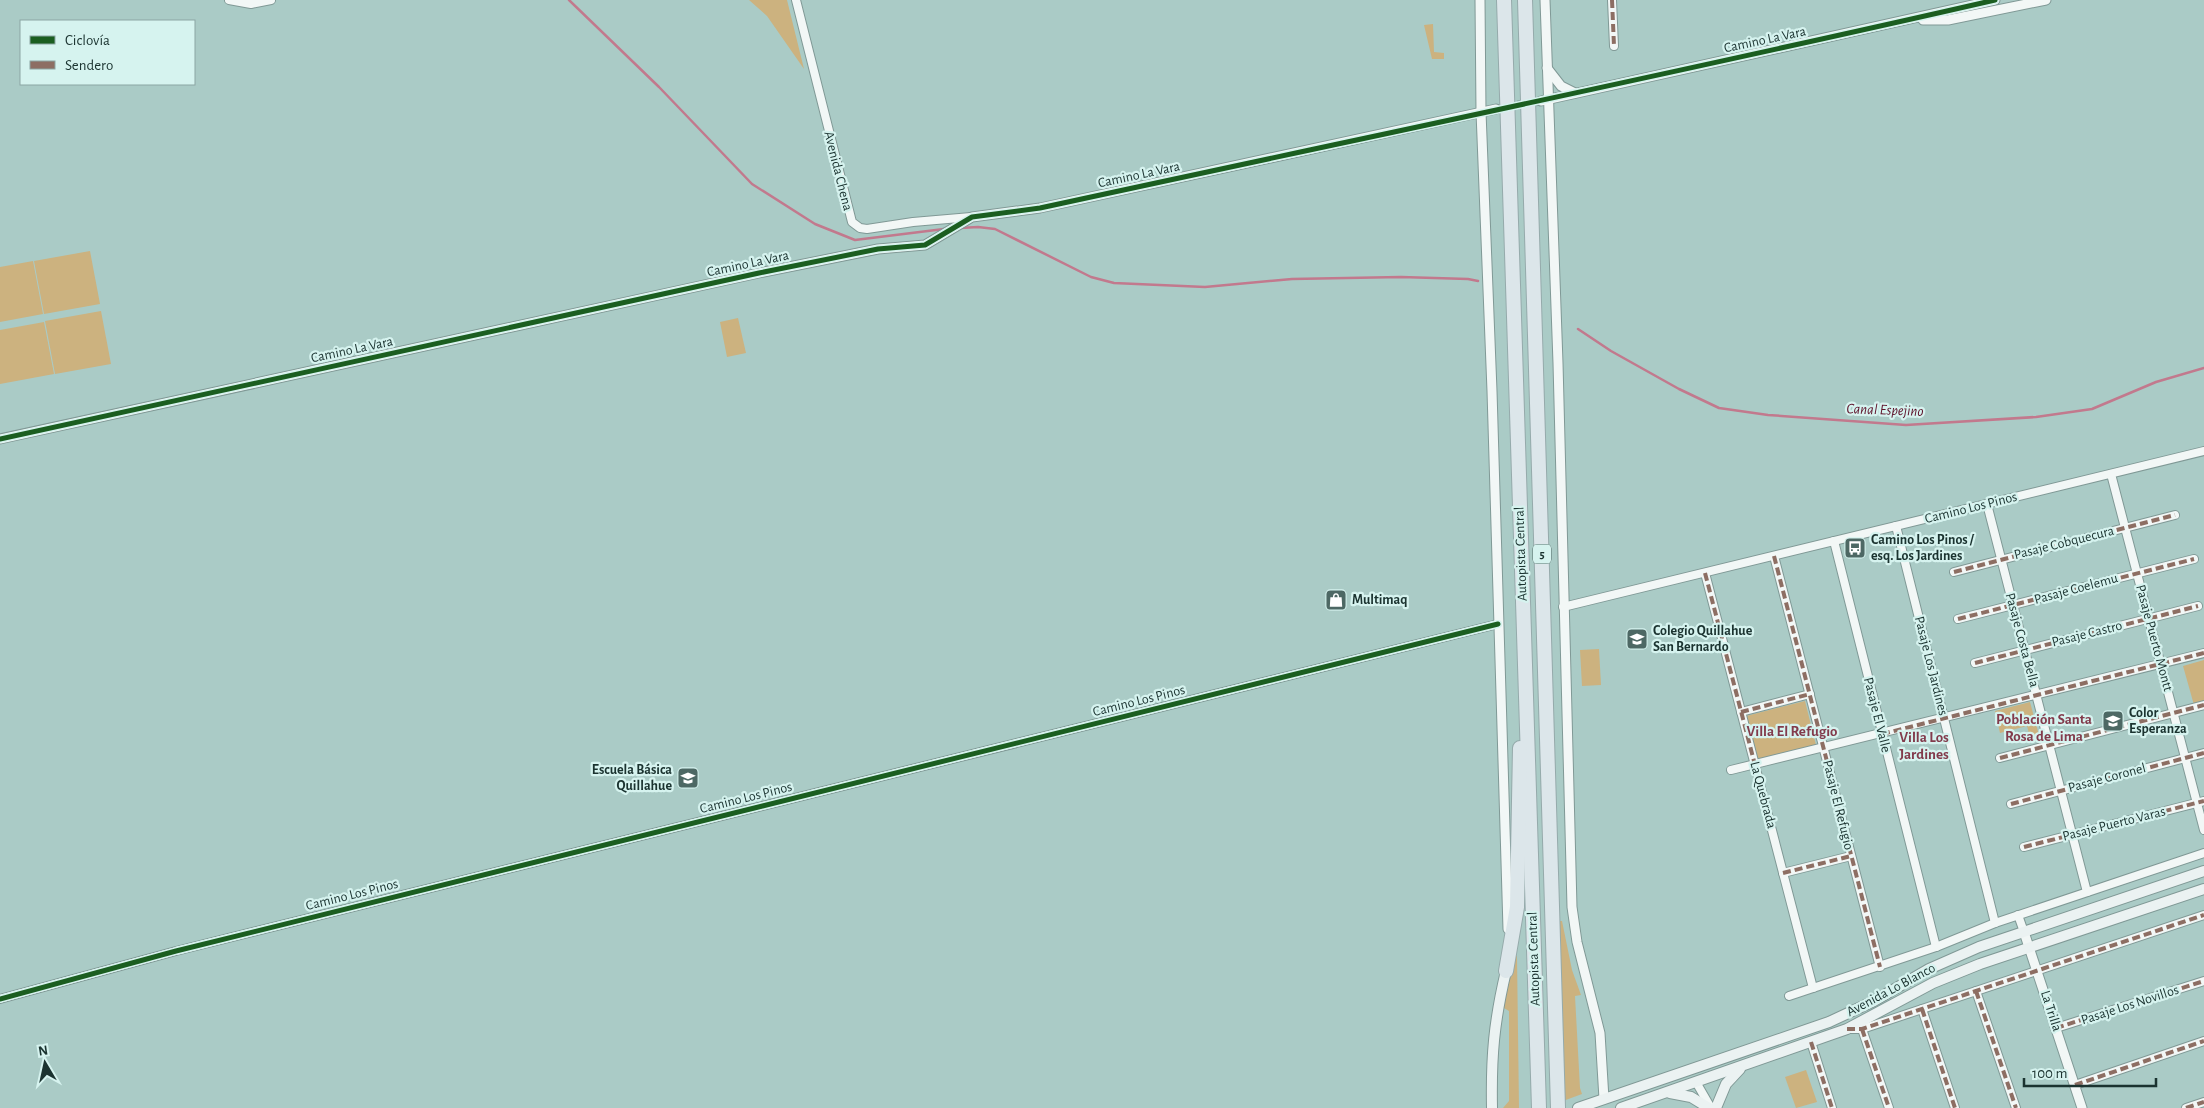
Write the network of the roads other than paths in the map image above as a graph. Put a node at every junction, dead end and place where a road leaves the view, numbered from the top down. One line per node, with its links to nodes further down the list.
1 (229, 0): 2 (street)
2 (271, 0)
3 (796, 0): 18 (street, Avenida Chena)
4 (1480, 0): 17 (street)
5 (1504, 0): 46 (highway, Autopista Central / 5)
6 (1525, 0): 100 (highway, Autopista Central / 5)
7 (1545, 0): 13 (street)
8 (1612, 0): 12 (street)
9 (1995, 0): 11 (street, Camino La Vara)
10 (2046, 0): 11 (street, Camino La Vara)
11 (1910, 20): 14 (street, Camino La Vara)
12 (1614, 46)
13 (1546, 67): 14 (street); 15 (street)
14 (1578, 93): 15 (street, Camino La Vara)
15 (1544, 100): 35 (street)
16 (1496, 109): 17 (street, Camino La Vara)
17 (1481, 112): 18 (street, Camino La Vara); 38 (street)
18 (972, 217): 19 (street, Camino La Vara)
19 (0, 439)
20 (2204, 451): 21 (street, Camino Los Pinos)
21 (2111, 474): 22 (street, Camino Los Pinos); 25 (street, Pasaje Puerto Montt)
22 (1987, 504): 24 (street, Camino Los Pinos); 29 (street, Pasaje Costa Bella)
23 (2175, 515): 25 (street, Pasaje Cobquecura)
24 (1896, 526): 26 (street, Camino Los Pinos); 49 (street, Pasaje Los Jardines)
25 (2125, 528): 29 (street, Pasaje Cobquecura); 32 (street, Pasaje Puerto Montt)
26 (1834, 541): 27 (street, Camino Los Pinos); 50 (street, Pasaje El Valle)
27 (1774, 556): 31 (street, Camino Los Pinos); 43 (street, Pasaje El Refugio)
28 (2194, 558): 32 (street, Pasaje Coelemu)
29 (2001, 560): 30 (street, Pasaje Cobquecura); 33 (street, Pasaje Costa Bella)
30 (1954, 572)
31 (1705, 573): 35 (street, Camino Los Pinos); 47 (street, La Quebrada)
32 (2137, 573): 33 (street, Pasaje Coelemu); 36 (street, Pasaje Puerto Montt)
33 (2013, 605): 37 (street, Pasaje Coelemu); 39 (street, Pasaje Costa Bella)
34 (2198, 606): 36 (street, Pasaje Castro)
35 (1563, 607): 96 (street)
36 (2149, 618): 39 (street, Pasaje Castro); 42 (street, Pasaje Puerto Montt)
37 (1958, 619)
38 (1498, 624): 78 (street); 83 (street, Camino Los Pinos)
39 (2025, 650): 41 (street, Pasaje Castro); 44 (street, Pasaje Costa Bella)
40 (2204, 653): 42 (street)
41 (1975, 663)
42 (2160, 664): 44 (street); 48 (street, Pasaje Puerto Montt)
43 (1810, 694): 47 (street); 52 (street, Pasaje El Refugio)
44 (2036, 696): 49 (street); 51 (street, Pasaje Costa Bella)
45 (2204, 705): 48 (street)
46 (1526, 710): 78 (highway); 99 (highway, Autopista Central / 5)
47 (1741, 712): 56 (street, La Quebrada)
48 (2174, 713): 51 (street); 55 (street, Pasaje Puerto Montt)
49 (1944, 719): 50 (street); 72 (street, Pasaje Los Jardines)
50 (1882, 734): 52 (street); 74 (street, Pasaje El Valle)
51 (2049, 746): 54 (street); 58 (street, Pasaje Costa Bella)
52 (1824, 748): 56 (street); 65 (street, Pasaje El Refugio)
53 (2204, 753): 55 (street, Pasaje Coronel)
54 (2000, 758)
55 (2185, 758): 58 (street, Pasaje Coronel); 59 (street, Pasaje Puerto Montt)
56 (1755, 764): 57 (street); 67 (street, La Quebrada)
57 (1731, 770)
58 (2061, 790): 60 (street, Pasaje Coronel); 62 (street, Pasaje Costa Bella)
59 (2200, 802): 61 (street, Pasaje Puerto Montt); 62 (street, Pasaje Puerto Varas)
60 (2011, 804)
61 (2204, 830)
62 (2072, 835): 63 (street, Pasaje Puerto Varas); 69 (street, Pasaje Costa Bella)
63 (2024, 848)
64 (2204, 853): 69 (street, Avenida Lo Blanco)
65 (1852, 856): 67 (street); 76 (street, Pasaje El Refugio)
66 (2204, 871): 73 (main road, Avenida Lo Blanco)
67 (1783, 873): 80 (street, La Quebrada)
68 (2204, 889): 75 (main road, Avenida Lo Blanco)
69 (2087, 892): 70 (street, Avenida Lo Blanco)
70 (2018, 915): 72 (street, Avenida Lo Blanco); 73 (street, La Trilla)
71 (2204, 915): 77 (street, Avenida Lo Blanco)
72 (1994, 923): 74 (street, Avenida Lo Blanco)
73 (2024, 932): 75 (street, La Trilla); 91 (main road, Avenida Lo Blanco)
74 (1936, 947): 76 (street, Avenida Lo Blanco)
75 (2030, 948): 77 (street, La Trilla); 86 (main road, Avenida Lo Blanco)
76 (1880, 966): 80 (street, Avenida Lo Blanco)
77 (2037, 970): 81 (street, Avenida Lo Blanco); 85 (street, La Trilla)
78 (1506, 971): 98 (main road)
79 (2204, 981): 85 (street, Pasaje Los Novillos)
80 (1813, 988): 82 (street, Avenida Lo Blanco)
81 (1976, 991): 84 (street, Avenida Lo Blanco); 107 (street)
82 (1789, 996)
83 (0, 999)
84 (1922, 1009): 87 (street, Avenida Lo Blanco); 106 (street)
85 (2056, 1028): 93 (street, La Trilla)
86 (1847, 1029): 87 (street, Avenida Lo Blanco); 89 (main road, Avenida Lo Blanco)
87 (1862, 1029): 105 (street)
88 (2204, 1041): 93 (street)
89 (1811, 1042): 90 (main road, Avenida Lo Blanco); 104 (street)
90 (1745, 1066): 92 (main road, Avenida Lo Blanco); 103 (main road)
91 (1681, 1073): 92 (main road); 96 (main road, Avenida Lo Blanco)
92 (1696, 1082): 94 (main road, Avenida Lo Blanco); 102 (street)
93 (2075, 1085): 108 (street, La Trilla)
94 (1664, 1093): 101 (main road, Avenida Lo Blanco); 102 (main road)
95 (2204, 1102): 109 (street)
96 (1604, 1104): 97 (main road, Avenida Lo Blanco)
97 (1581, 1107)
98 (1492, 1108)
99 (1539, 1108)
100 (1558, 1108)
101 (1621, 1108)
102 (1710, 1108)
103 (1716, 1108)
104 (1832, 1108)
105 (1889, 1108)
106 (1955, 1108)
107 (2016, 1108)
108 (2082, 1108)
109 (2186, 1108)

